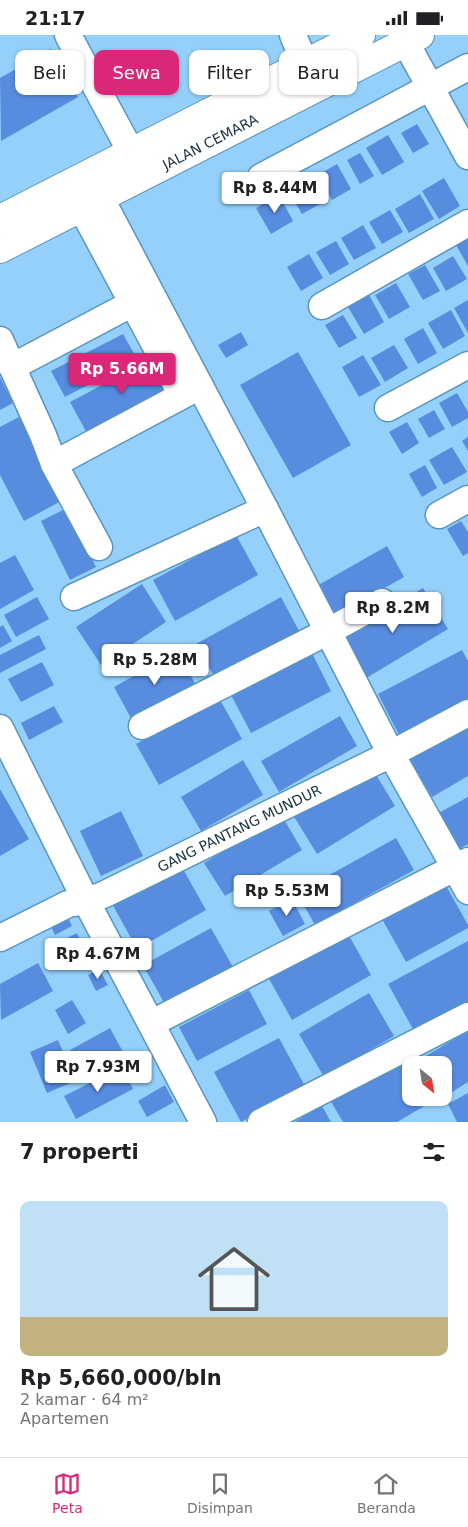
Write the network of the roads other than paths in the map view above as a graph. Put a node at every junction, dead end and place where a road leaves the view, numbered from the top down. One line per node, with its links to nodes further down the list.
1 (68, 35): 10 (street)
2 (293, 35): 5 (street)
3 (361, 35): 6 (highway, JALAN CEMARA)
4 (413, 39): 9 (street); 13 (highway, JALAN CEMARA)
5 (299, 50)
6 (332, 50)
7 (468, 67): 9 (street)
8 (279, 77): 10 (highway, JALAN CEMARA)
9 (430, 87): 11 (street); 12 (street)
10 (131, 152): 13 (highway, JALAN CEMARA)
11 (468, 156)
12 (261, 177)
13 (90, 193): 14 (highway, JALAN CEMARA); 16 (highway, JALAN CEMARA); 17 (street); 22 (street)
14 (0, 219)
15 (468, 223): 18 (street)
16 (0, 249)
17 (133, 303): 21 (street); 22 (street)
18 (322, 306)
19 (0, 339): 21 (street)
20 (468, 365): 23 (street)
21 (12, 367): 24 (street)
22 (191, 391): 24 (street); 26 (street)
23 (388, 408)
24 (54, 464): 28 (street)
25 (468, 499): 27 (street)
26 (265, 509): 29 (street); 31 (street)
27 (440, 515)
28 (99, 547)
29 (74, 597)
30 (382, 602): 31 (street)
31 (327, 632): 33 (street); 35 (street)
32 (468, 713): 35 (street, GANG PANTANG MUNDUR)
33 (142, 726)
34 (3, 741): 38 (street)
35 (391, 754): 36 (street); 38 (street, GANG PANTANG MUNDUR)
36 (461, 864): 37 (street); 41 (street)
37 (468, 891)
38 (86, 901): 39 (street, GANG PANTANG MUNDUR); 41 (street)
39 (0, 938)
40 (468, 1016): 43 (street)
41 (152, 1023): 42 (street)
42 (203, 1122)
43 (261, 1122)

